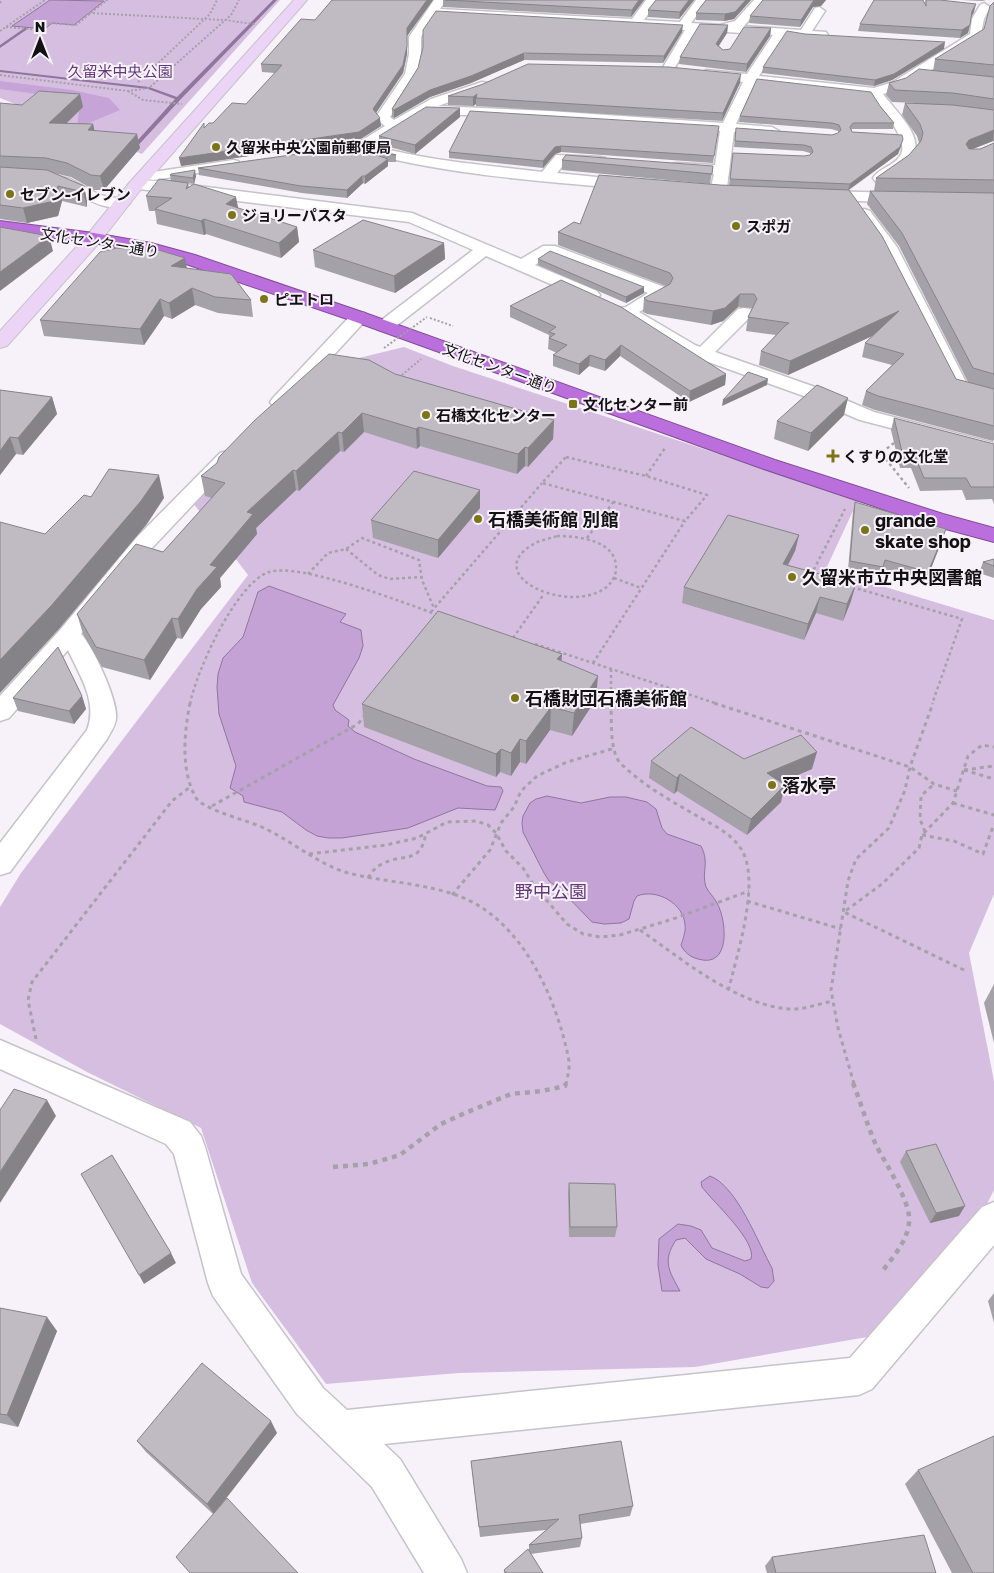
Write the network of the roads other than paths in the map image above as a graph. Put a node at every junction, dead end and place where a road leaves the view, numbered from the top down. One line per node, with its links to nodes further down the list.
1 (300, 0): 42 (street)
2 (440, 0): 9 (street)
3 (652, 0): 11 (street)
4 (702, 0): 12 (street)
5 (760, 0): 13 (street)
6 (984, 5): 20 (street)
7 (562, 6): 10 (street)
8 (819, 11): 16 (street)
9 (431, 12): 10 (street); 29 (street)
10 (548, 17): 11 (street)
11 (635, 23): 12 (street)
12 (688, 26): 13 (street); 23 (street)
13 (724, 27): 14 (street)
14 (738, 28): 15 (street); 19 (street)
15 (781, 32): 16 (street); 23 (street)
16 (804, 34): 17 (street)
17 (832, 36)
18 (945, 43): 20 (street)
19 (728, 44)
20 (964, 44): 21 (street)
21 (913, 76): 22 (street); 25 (street)
22 (933, 77)
23 (751, 78): 25 (street); 30 (street)
24 (493, 81): 27 (street)
25 (875, 92): 26 (street)
26 (885, 108): 28 (street); 33 (street)
27 (421, 109): 29 (street); 30 (street)
28 (904, 109)
29 (393, 126): 34 (street)
30 (728, 127): 31 (street); 39 (street)
31 (787, 133)
32 (891, 136): 33 (street)
33 (908, 136): 46 (street)
34 (364, 146): 35 (street); 41 (street)
35 (344, 149)
36 (247, 162): 42 (street)
37 (617, 162): 41 (street)
38 (664, 166): 39 (street)
39 (721, 170): 44 (street)
40 (0, 175): 48 (street)
41 (546, 177): 43 (street)
42 (140, 181): 48 (street); 51 (street)
43 (649, 185)
44 (737, 192)
45 (804, 195): 46 (street)
46 (852, 198): 47 (street); 59 (street)
47 (918, 198)
48 (122, 203): 50 (street)
49 (0, 226): 50 (highway, 文化センター通り)
50 (94, 238): 55 (highway, 文化センター通り); 57 (street)
51 (483, 250): 52 (street); 56 (street)
52 (521, 266): 53 (street); 53 (street)
53 (627, 312): 58 (street)
54 (744, 313): 58 (street)
55 (359, 317): 56 (highway, 文化センター通り); 60 (street)
56 (384, 326): 63 (highway, 文化センター通り)
57 (0, 342)
58 (703, 354): 62 (street)
59 (994, 397)
60 (267, 416)
61 (240, 444): 64 (street)
62 (994, 449)
63 (994, 535)
64 (68, 635): 65 (street); 66 (street)
65 (0, 712)
66 (0, 864)
67 (0, 1054): 69 (street)
68 (994, 1219): 69 (street)
69 (339, 1430): 70 (street)
70 (447, 1573)

